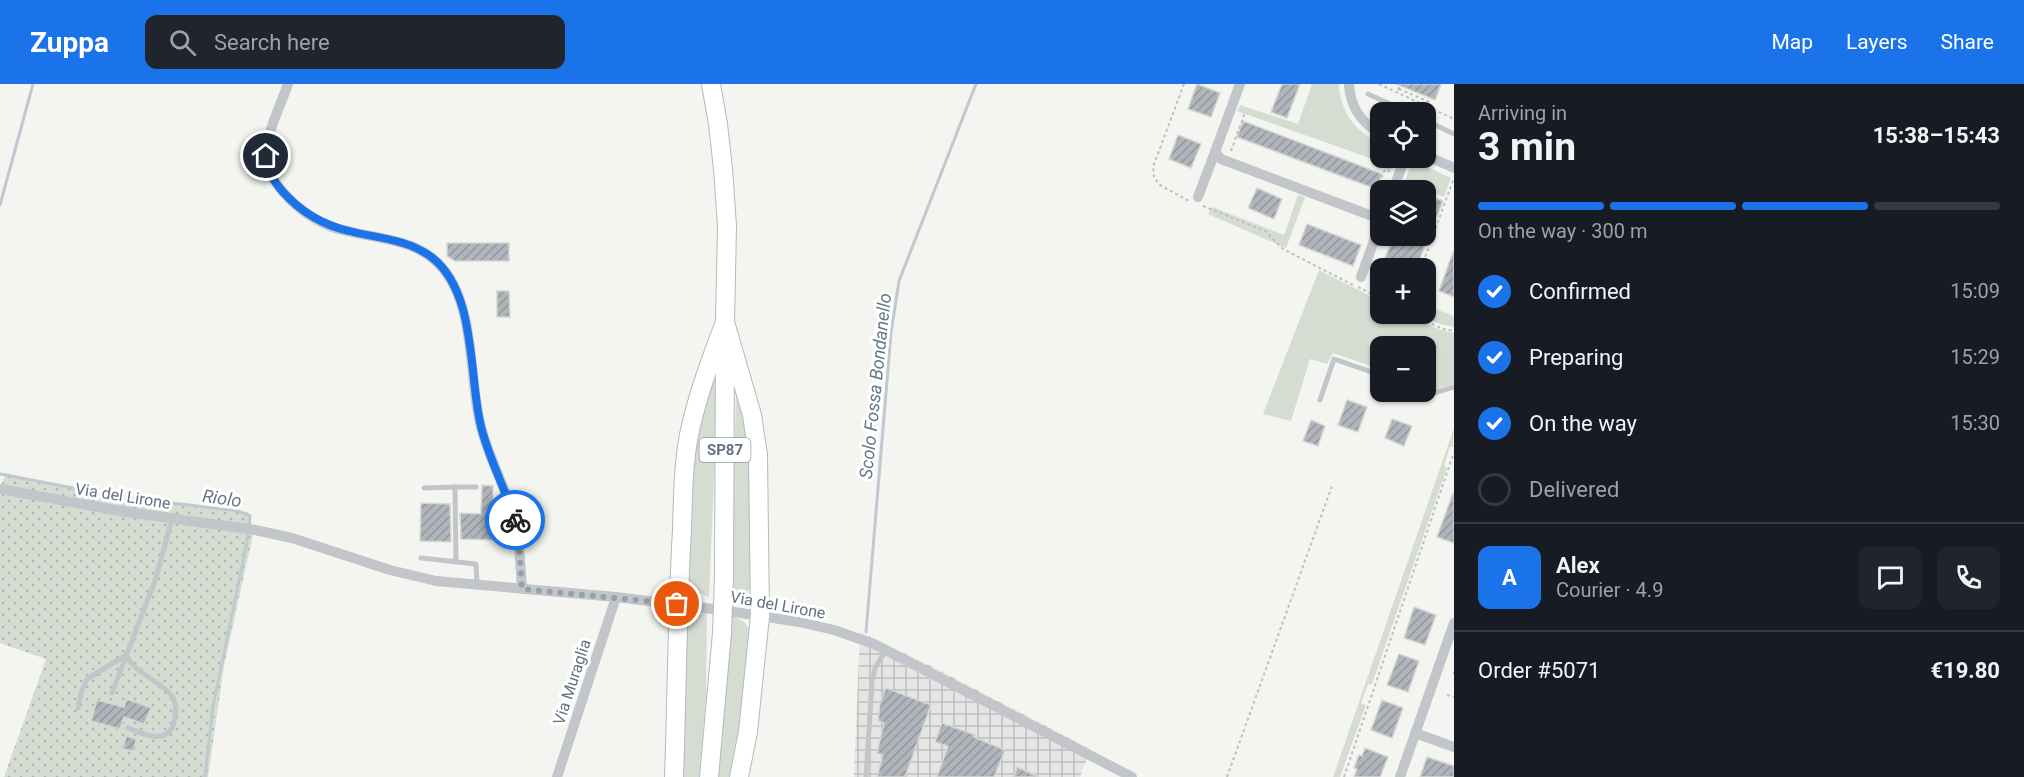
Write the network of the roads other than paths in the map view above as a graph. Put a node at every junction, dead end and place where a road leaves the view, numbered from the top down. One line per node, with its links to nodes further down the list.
1 (288, 84): 30 (street)
2 (711, 84): 17 (main road)
3 (1240, 84): 10 (street)
4 (1349, 84): 8 (street)
5 (1368, 94): 6 (lane)
6 (1386, 102)
7 (1436, 125): 9 (lane)
8 (1370, 127)
9 (1454, 134)
10 (1215, 152): 13 (street); 14 (street)
11 (1436, 160): 12 (street)
12 (1454, 168)
13 (1198, 196)
14 (1370, 215)
15 (1372, 246): 16 (street)
16 (1361, 277)
17 (725, 322): 32 (main road); 33 (main road); 44 (main road, SP87, bridge)
18 (1370, 372): 21 (lane)
19 (1454, 387): 20 (lane)
20 (1436, 392)
21 (1320, 400)
22 (476, 487): 24 (lane)
23 (424, 488): 24 (lane)
24 (455, 488): 28 (lane)
25 (0, 489): 26 (street, Via del Lirone)
26 (172, 519): 29 (street, Via del Lirone); 36 (lane)
27 (421, 558): 28 (lane)
28 (456, 562): 29 (lane)
29 (477, 586): 30 (street, Via del Lirone)
30 (522, 589): 31 (street, Via del Lirone)
31 (616, 597): 32 (street, Via del Lirone); 42 (street, Via Muraglia)
32 (677, 604): 33 (street, Via del Lirone); 43 (main road)
33 (760, 615): 35 (street, Via del Lirone); 45 (main road)
34 (1454, 623): 40 (street)
35 (886, 650): 46 (lane); 47 (street, Via del Lirone)
36 (126, 655): 37 (lane); 38 (lane); 39 (lane)
37 (112, 693)
38 (78, 708)
39 (128, 728)
40 (1416, 733): 41 (street); 48 (street)
41 (1454, 747)
42 (557, 777)
43 (674, 777)
44 (709, 777)
45 (739, 777)
46 (866, 777)
47 (1132, 777)
48 (1400, 777)

